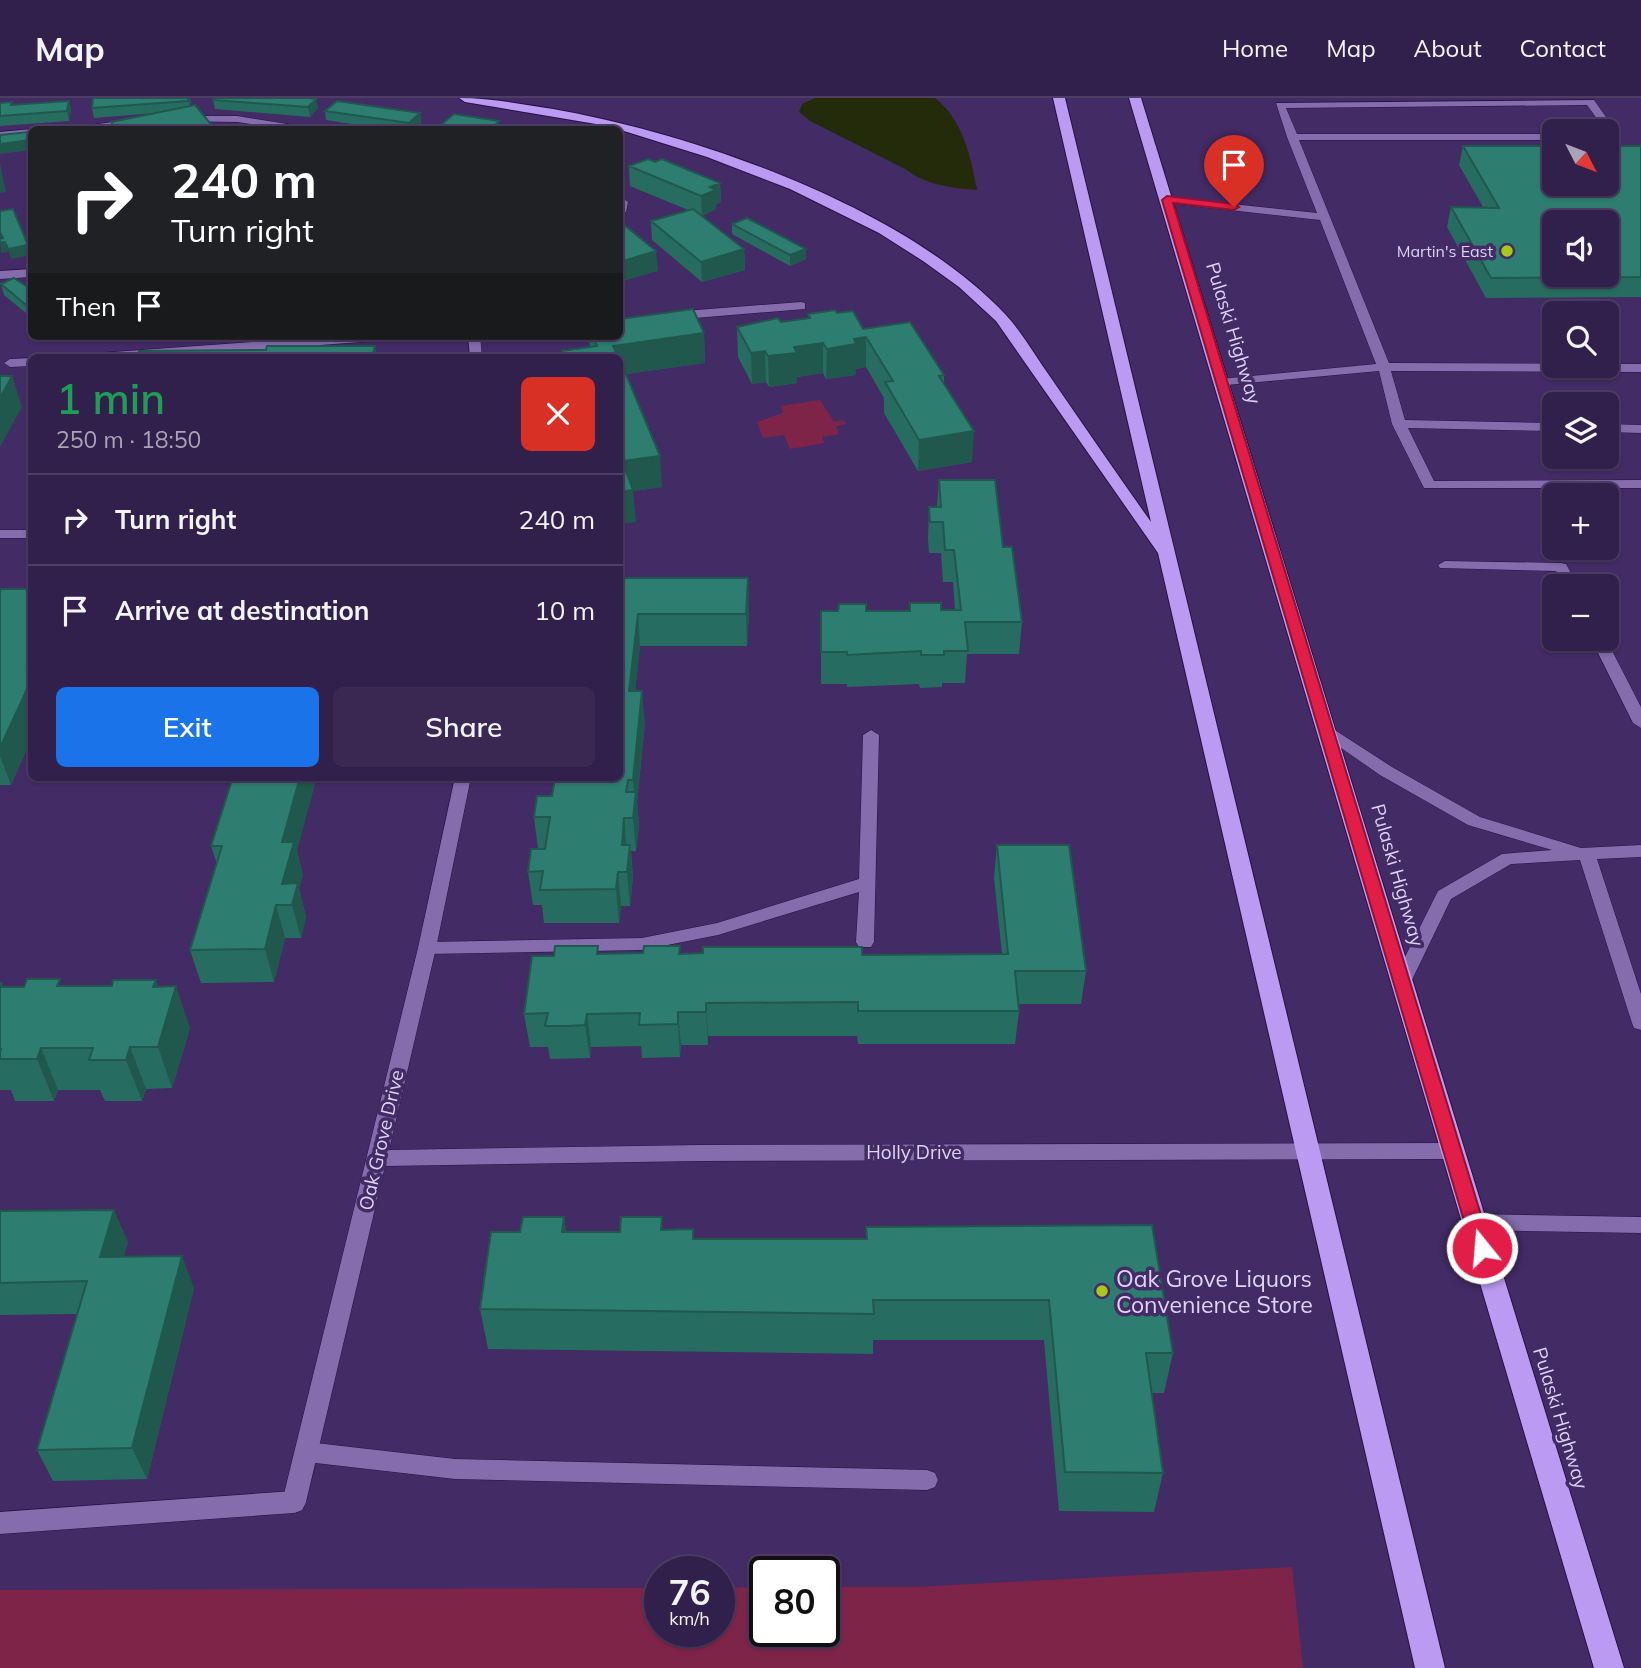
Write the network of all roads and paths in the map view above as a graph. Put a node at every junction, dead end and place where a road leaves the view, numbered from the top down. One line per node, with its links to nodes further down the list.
1 (466, 98): 9 (highway)
2 (1059, 98): 35 (highway)
3 (1135, 98): 15 (highway, Pulaski Highway)
4 (1602, 119): 13 (street)
5 (177, 120): 8 (street)
6 (141, 122): 7 (street)
7 (96, 126)
8 (290, 126)
9 (620, 126)
10 (623, 127): 35 (highway)
11 (28, 132): 12 (street)
12 (0, 135)
13 (1292, 137): 14 (street); 16 (street)
14 (1542, 137)
15 (1167, 200): 16 (street); 27 (highway, Pulaski Highway)
16 (1324, 217): 25 (street)
17 (28, 273): 18 (street)
18 (0, 275)
19 (801, 306): 20 (street)
20 (661, 316)
21 (334, 340): 22 (street)
22 (141, 354)
23 (28, 362): 24 (street)
24 (10, 363)
25 (1384, 367): 26 (street); 27 (street); 28 (street)
26 (1641, 368)
27 (1221, 383): 40 (highway, Pulaski Highway)
28 (1399, 424): 29 (street); 32 (street)
29 (1542, 427)
30 (1619, 428): 31 (street)
31 (1641, 429)
32 (1641, 484)
33 (0, 534): 34 (street)
34 (28, 534)
35 (1169, 561): 50 (highway)
36 (1445, 565): 37 (street)
37 (1565, 574)
38 (1604, 651): 39 (street)
39 (1641, 723)
40 (1327, 730): 44 (street); 48 (highway, Pulaski Highway)
41 (871, 735): 45 (street)
42 (462, 781): 47 (street, Oak Grove Drive)
43 (1641, 851): 44 (street)
44 (1587, 854): 48 (street); 49 (street)
45 (868, 883): 46 (street); 47 (street)
46 (864, 942)
47 (427, 948): 52 (street, Oak Grove Drive)
48 (1402, 981): 51 (highway, Pulaski Highway)
49 (1641, 1023)
50 (1309, 1150): 51 (street, Holly Drive); 52 (street, Holly Drive); 58 (highway)
51 (1451, 1151): 53 (highway, Pulaski Highway)
52 (376, 1158): 55 (street, Oak Grove Drive)
53 (1474, 1222): 54 (street); 59 (highway, Pulaski Highway)
54 (1641, 1225)
55 (307, 1452): 56 (street); 57 (street, Oak Grove Drive)
56 (927, 1480)
57 (0, 1523)
58 (1430, 1668)
59 (1609, 1668)

